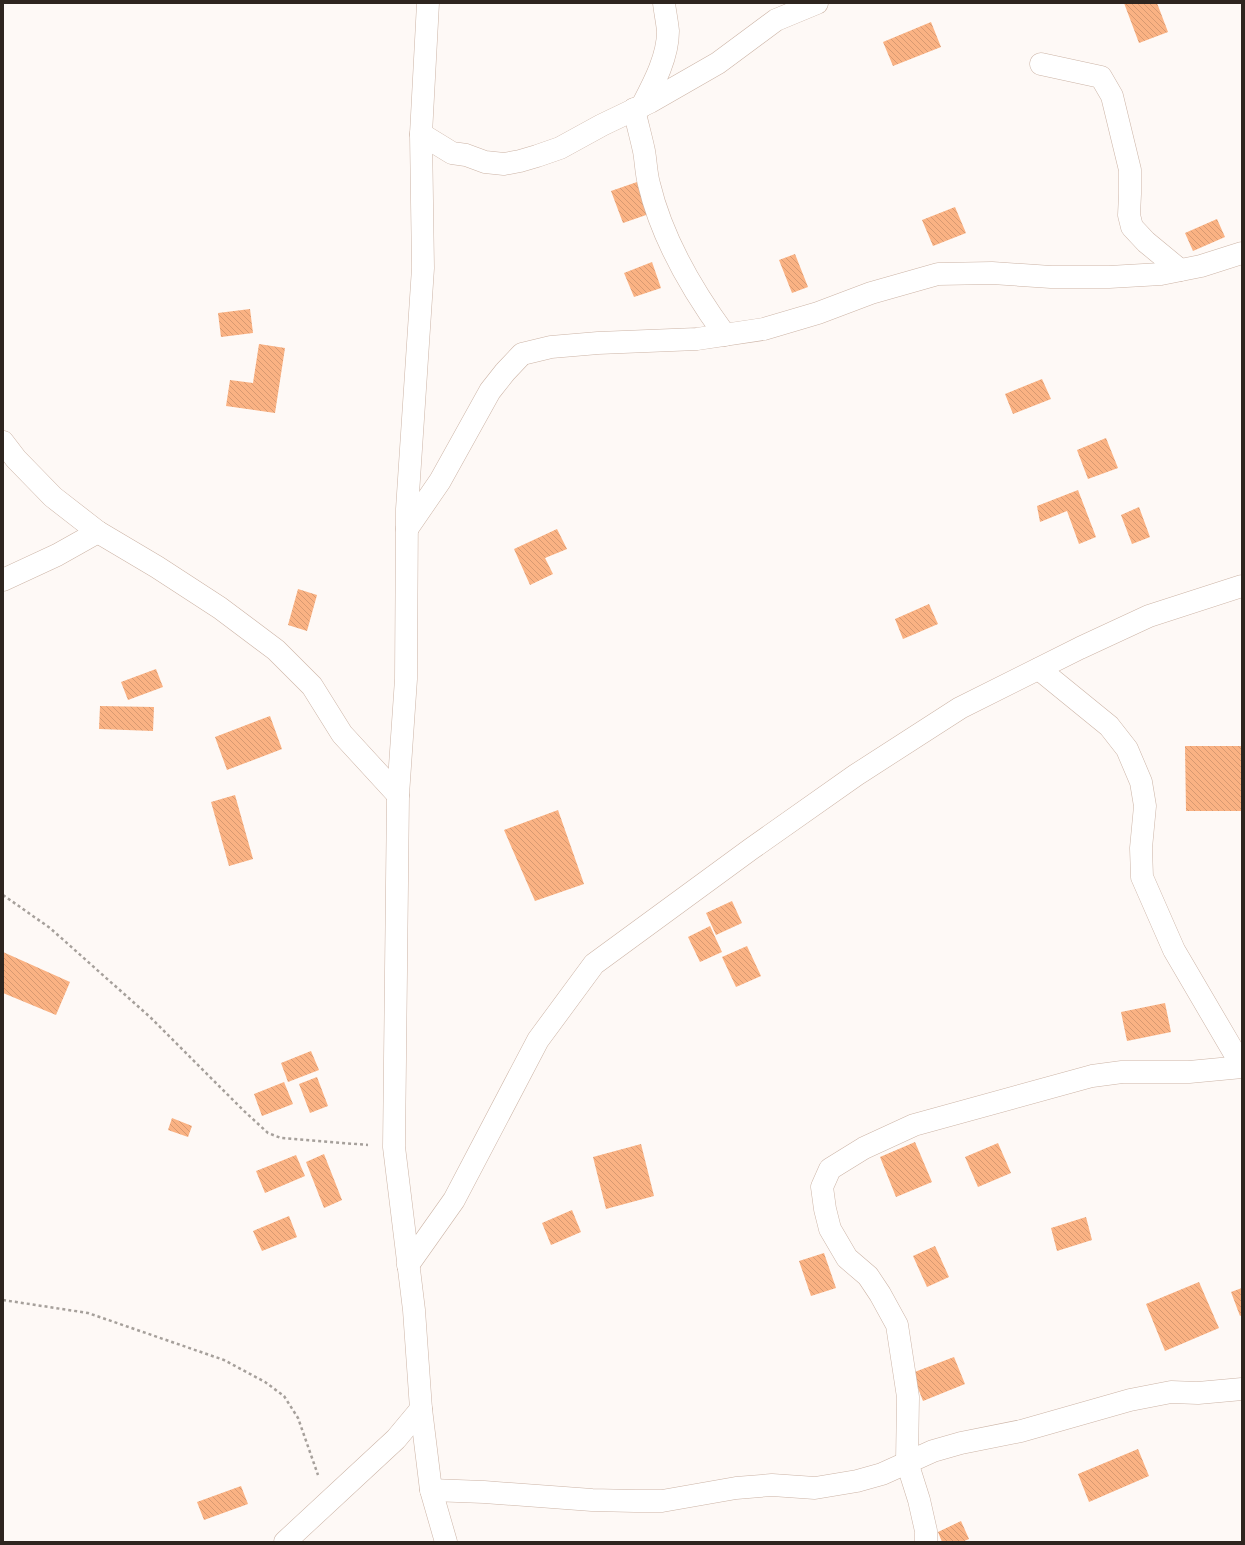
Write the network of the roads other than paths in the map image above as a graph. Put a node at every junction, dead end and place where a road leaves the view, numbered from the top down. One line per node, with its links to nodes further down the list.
1 (428, 3): 6 (street)
2 (664, 3): 5 (street)
3 (817, 3): 5 (street)
4 (1041, 64): 8 (street)
5 (638, 108): 6 (street); 9 (street)
6 (421, 134): 11 (street)
7 (1242, 253): 8 (street)
8 (1180, 270): 9 (street)
9 (725, 335): 11 (street)
10 (3, 442): 12 (street)
11 (407, 529): 16 (street)
12 (98, 532): 13 (street); 16 (street)
13 (3, 580)
14 (1242, 586): 15 (street)
15 (1038, 669): 17 (street); 18 (street)
16 (398, 794): 18 (street)
17 (1242, 1066): 21 (street)
18 (408, 1265): 20 (street)
19 (1242, 1389): 21 (street)
20 (421, 1409): 22 (street); 23 (street)
21 (907, 1462): 22 (street); 25 (street)
22 (431, 1490): 24 (street)
23 (284, 1542)
24 (446, 1542)
25 (926, 1542)

